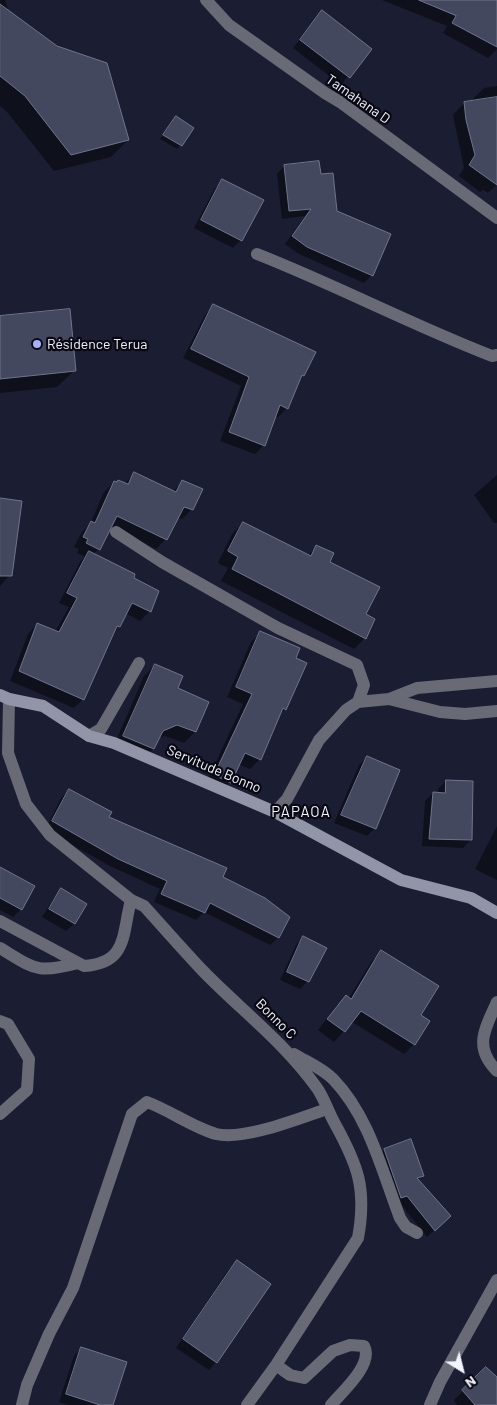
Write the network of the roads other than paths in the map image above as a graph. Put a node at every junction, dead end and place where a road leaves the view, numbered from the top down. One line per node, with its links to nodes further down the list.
1 (206, 0): 2 (street, Tamahana D)
2 (497, 218)
3 (256, 254): 4 (street)
4 (497, 355)
5 (116, 532): 10 (street)
6 (139, 662): 12 (street)
7 (497, 681): 9 (street)
8 (4, 697): 12 (street, Servitude Bonno); 14 (street, Bonno C)
9 (389, 699): 10 (street); 11 (street)
10 (358, 702): 13 (street)
11 (497, 711)
12 (90, 736): 13 (street, Servitude Bonno)
13 (275, 812): 15 (street, Servitude Bonno)
14 (132, 900): 18 (street); 21 (street, Bonno C)
15 (497, 913)
16 (0, 921): 18 (street)
17 (0, 948): 18 (street)
18 (78, 963)
19 (497, 1002): 22 (street)
20 (0, 1021): 24 (street)
21 (287, 1050): 23 (street, Bonno C); 25 (street)
22 (497, 1071)
23 (327, 1109): 27 (street, Bonno C); 28 (street)
24 (0, 1114)
25 (417, 1233)
26 (497, 1280): 31 (street)
27 (276, 1365): 29 (street, Bonno C); 30 (street)
28 (22, 1405)
29 (246, 1405)
30 (331, 1405)
31 (430, 1405)

